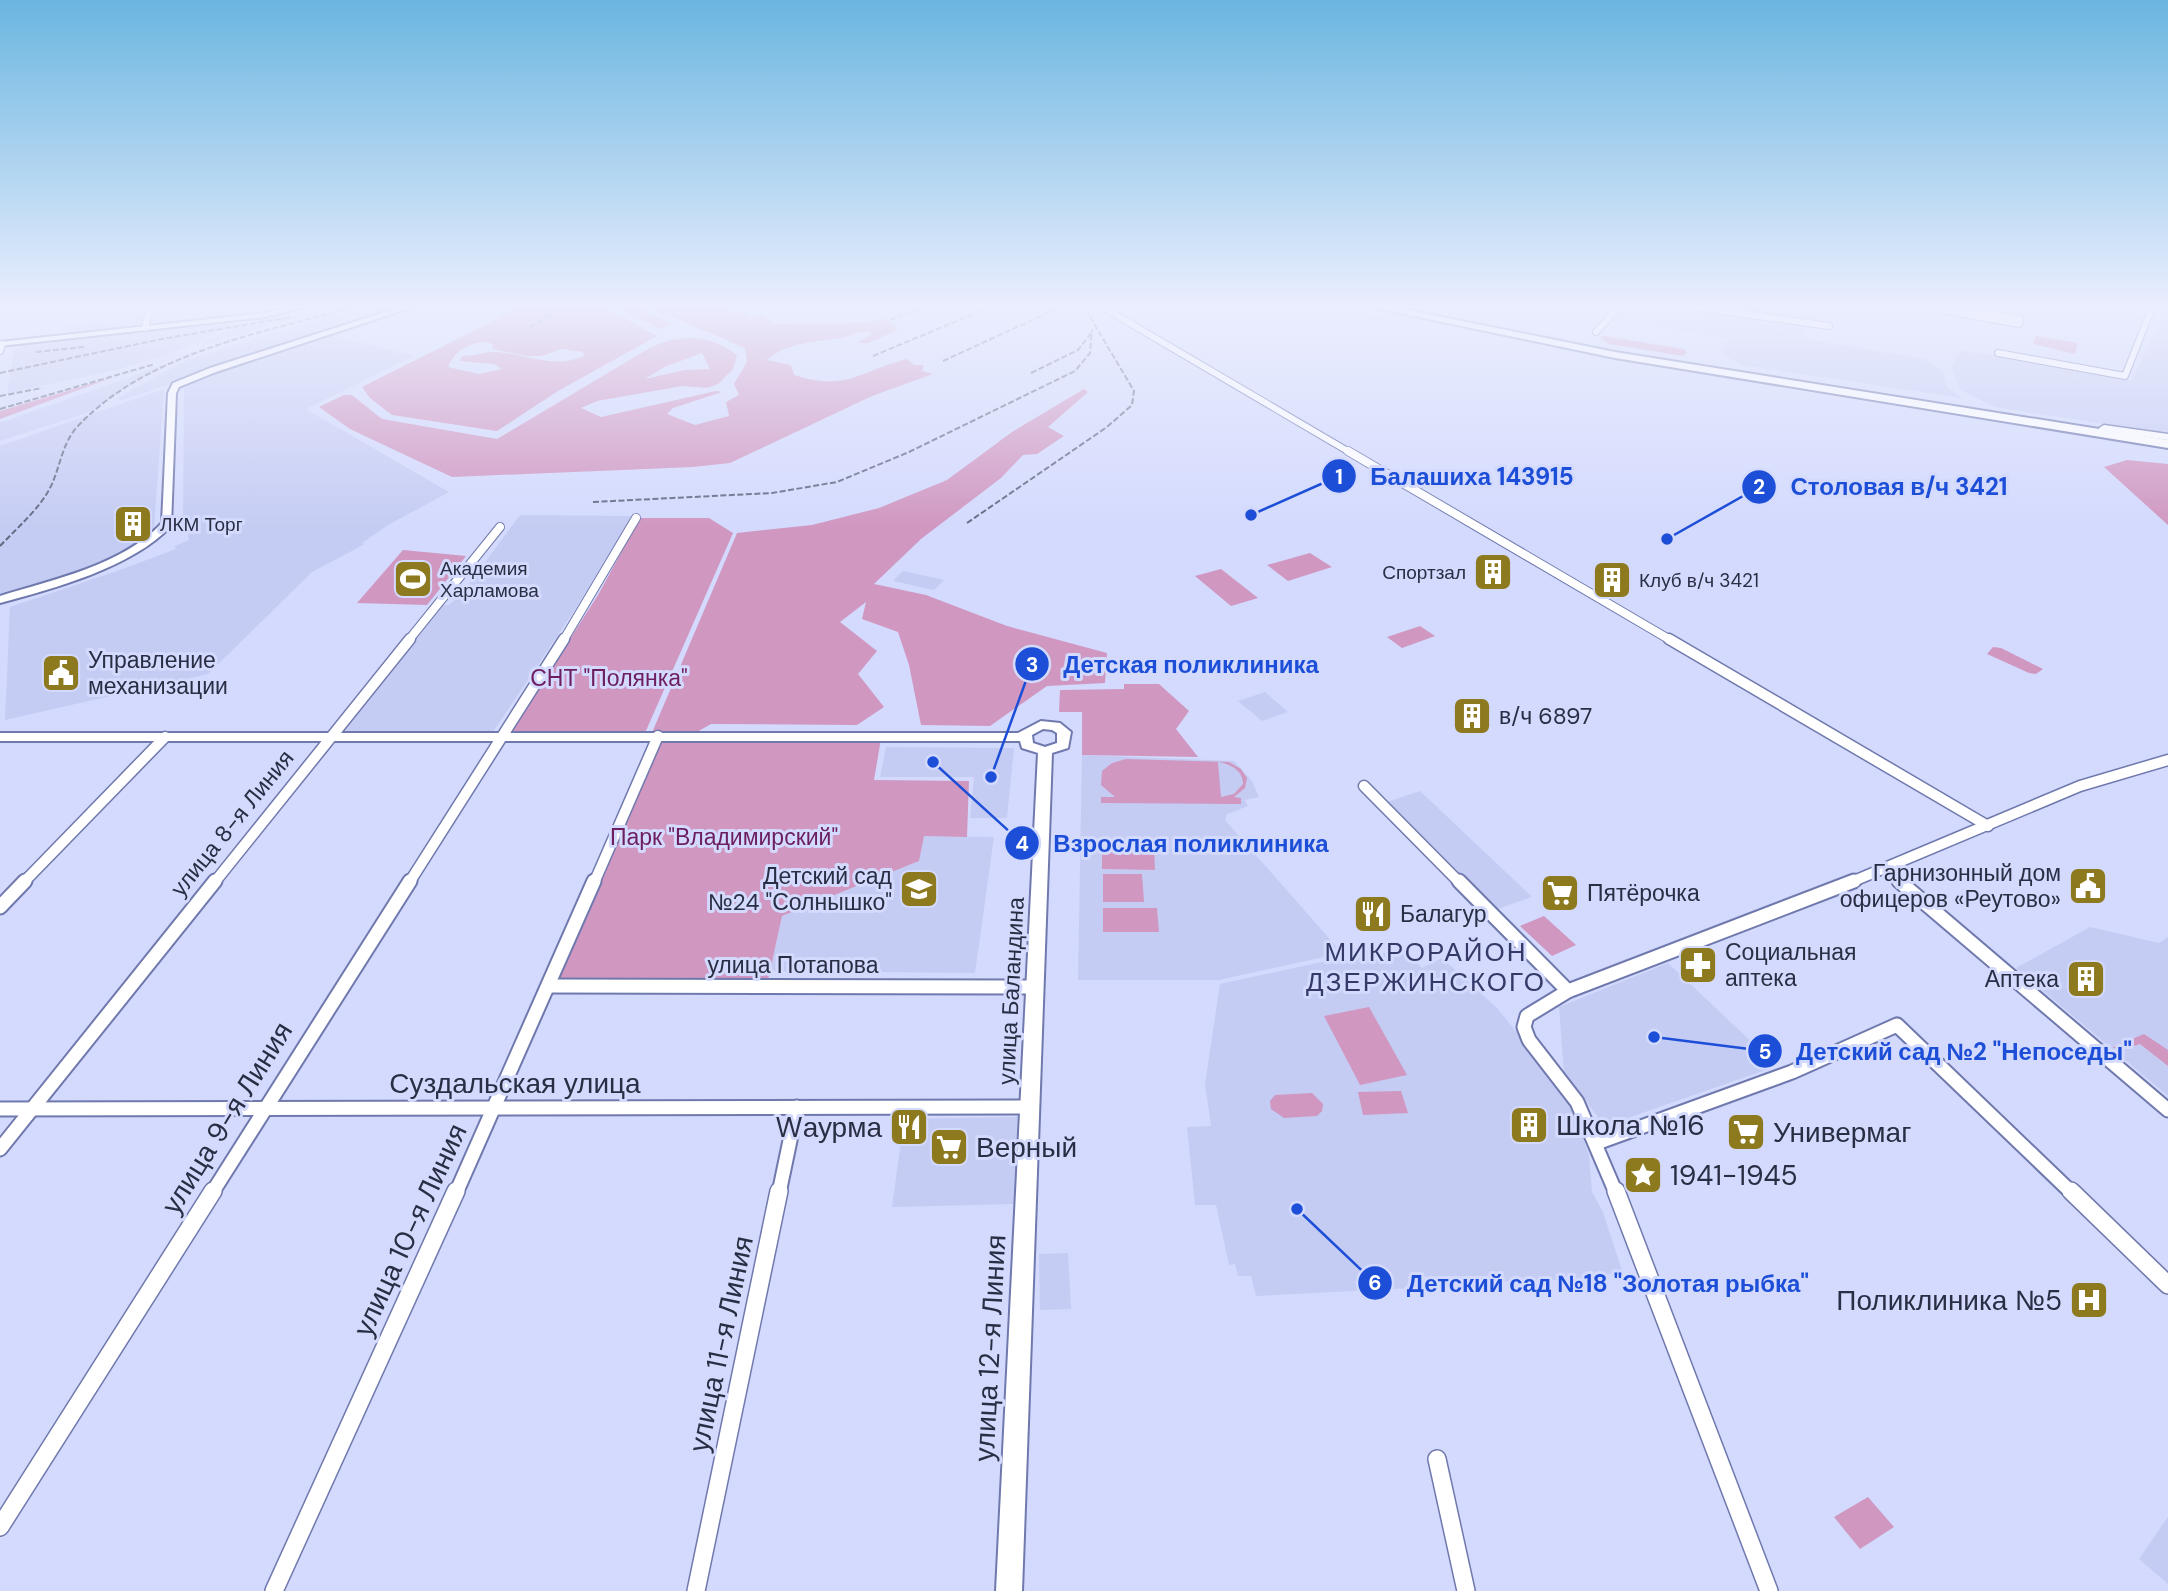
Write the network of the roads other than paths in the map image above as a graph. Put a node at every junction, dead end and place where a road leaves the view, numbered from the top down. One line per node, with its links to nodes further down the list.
1 (190, 379): 10 (street)
2 (1224, 379): 20 (street)
3 (1772, 379): 5 (highway)
4 (1790, 379): 5 (highway)
5 (2106, 431): 6 (highway); 7 (highway)
6 (2168, 437)
7 (2168, 446)
8 (636, 518): 15 (street, улица 9-я Линия)
9 (500, 527): 14 (street, улица 8-я Линия)
10 (0, 605)
11 (658, 736): 15 (street); 16 (street); 23 (street, улица 10-я Линия)
12 (0, 737): 13 (street)
13 (165, 737): 14 (street); 22 (street)
14 (331, 737): 15 (street); 29 (street, улица 8-я Линия)
15 (499, 737): 30 (street, улица 9-я Линия)
16 (1024, 737): 17 (street); 17 (street)
17 (1045, 751): 24 (street, улица Баландина)
18 (2168, 760): 20 (street)
19 (1364, 786): 25 (street)
20 (1988, 826): 21 (street)
21 (1885, 869): 25 (street); 32 (street)
22 (0, 907)
23 (549, 986): 24 (street, улица Потапова); 26 (street, улица 10-я Линия)
24 (1036, 987): 28 (street, улица Баландина)
25 (1568, 991): 33 (street)
26 (495, 1107): 27 (street, Суздальская улица); 30 (street, Суздальская улица); 38 (street, улица 10-я Линия)
27 (797, 1107): 28 (street, Суздальская улица); 39 (street, улица 11-я Линия)
28 (1030, 1107): 40 (street, улица 12-я Линия)
29 (32, 1108): 30 (street, Суздальская улица); 31 (street, Суздальская улица); 34 (street, улица 8-я Линия)
30 (264, 1108): 37 (street, улица 9-я Линия)
31 (0, 1109)
32 (2168, 1110)
33 (1597, 1143): 35 (street); 42 (street)
34 (0, 1149)
35 (2168, 1285)
36 (1437, 1459): 41 (street)
37 (0, 1527)
38 (274, 1591)
39 (696, 1591)
40 (1009, 1591)
41 (1466, 1591)
42 (1769, 1591)

